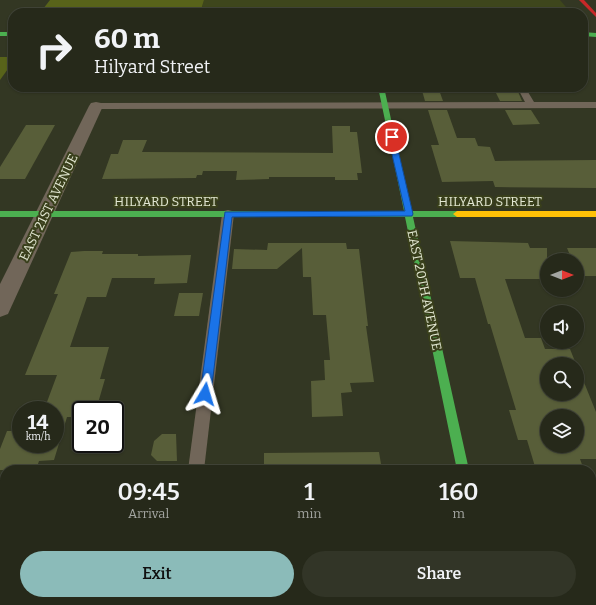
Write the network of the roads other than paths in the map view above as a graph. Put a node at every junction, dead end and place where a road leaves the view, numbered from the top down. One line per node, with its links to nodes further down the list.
1 (581, 0): 2 (main road)
2 (596, 16)
3 (382, 92): 8 (main road, EAST 20TH AVENUE)
4 (524, 92): 5 (lane)
5 (531, 105): 6 (lane); 8 (lane)
6 (596, 105)
7 (96, 106): 8 (lane); 10 (street, EAST 21ST AVENUE)
8 (384, 106): 12 (main road, EAST 20TH AVENUE)
9 (0, 214): 10 (main road, HILYARD STREET)
10 (45, 214): 11 (main road, HILYARD STREET); 14 (street, EAST 21ST AVENUE)
11 (228, 214): 12 (main road, HILYARD STREET); 15 (lane)
12 (409, 214): 13 (main road, HILYARD STREET); 16 (main road, EAST 20TH AVENUE)
13 (595, 215)
14 (0, 307)
15 (197, 465)
16 (463, 465)

